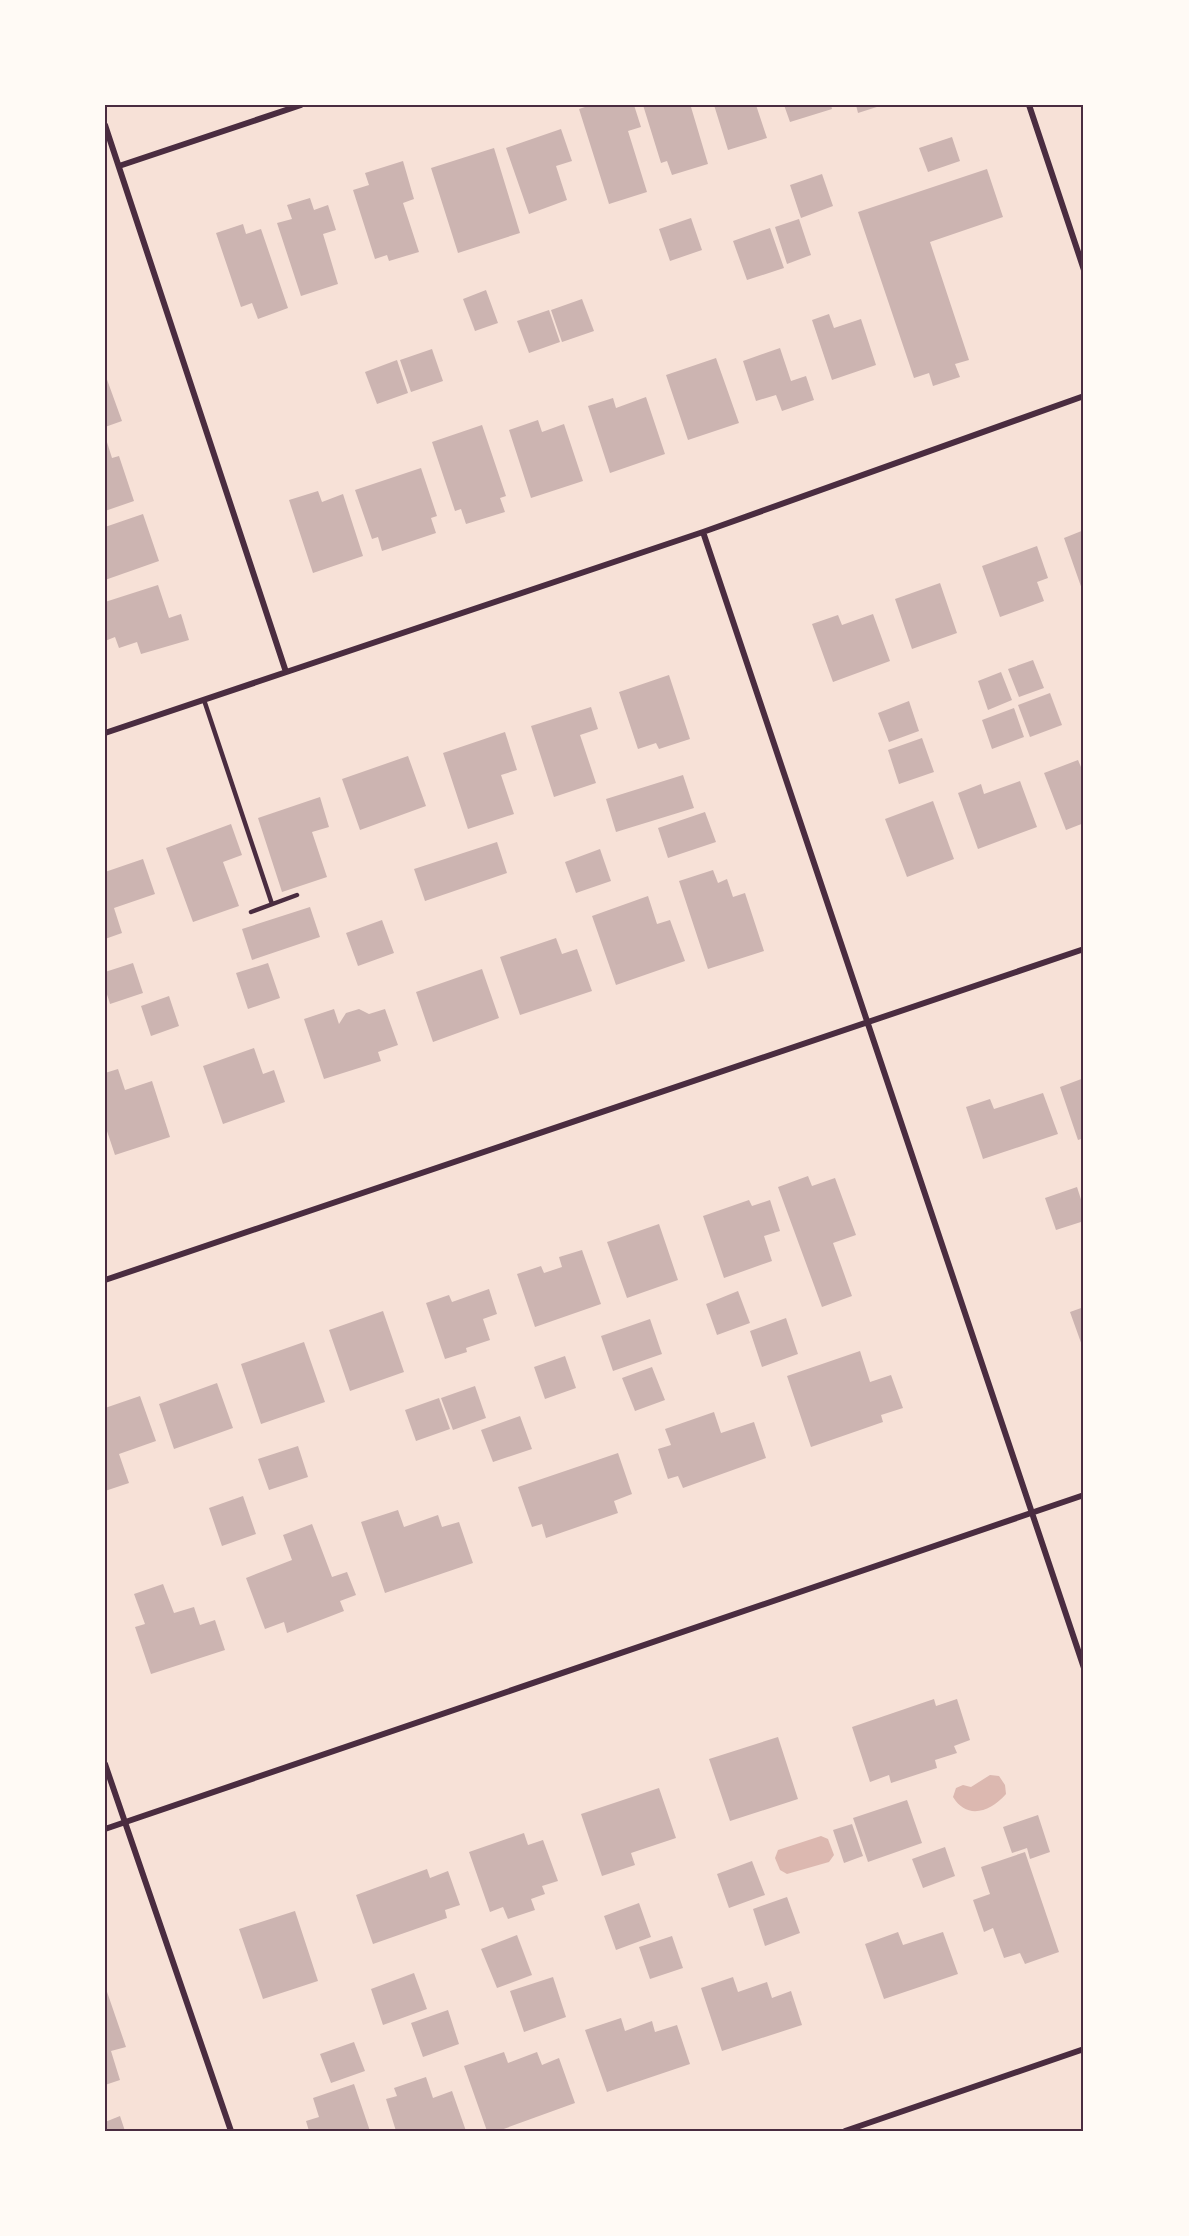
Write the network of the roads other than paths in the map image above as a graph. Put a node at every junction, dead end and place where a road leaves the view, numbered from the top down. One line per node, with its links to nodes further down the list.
1 (302, 105): 4 (street)
2 (1029, 105): 5 (street)
3 (105, 125): 4 (street)
4 (118, 166): 8 (street)
5 (1084, 270)
6 (1084, 396): 7 (street)
7 (703, 532): 8 (street); 15 (street)
8 (286, 672): 9 (street)
9 (204, 700): 10 (street); 12 (lane)
10 (105, 733)
11 (297, 896): 12 (lane)
12 (272, 904): 13 (lane)
13 (251, 912)
14 (1084, 949): 15 (street)
15 (869, 1023): 16 (street); 18 (street)
16 (105, 1281)
17 (1084, 1495): 18 (street)
18 (1033, 1512): 19 (street); 21 (street)
19 (1084, 1668)
20 (105, 1764): 21 (street)
21 (125, 1822): 22 (street); 24 (street)
22 (105, 1829)
23 (1084, 2049): 25 (street)
24 (231, 2131)
25 (845, 2131)

